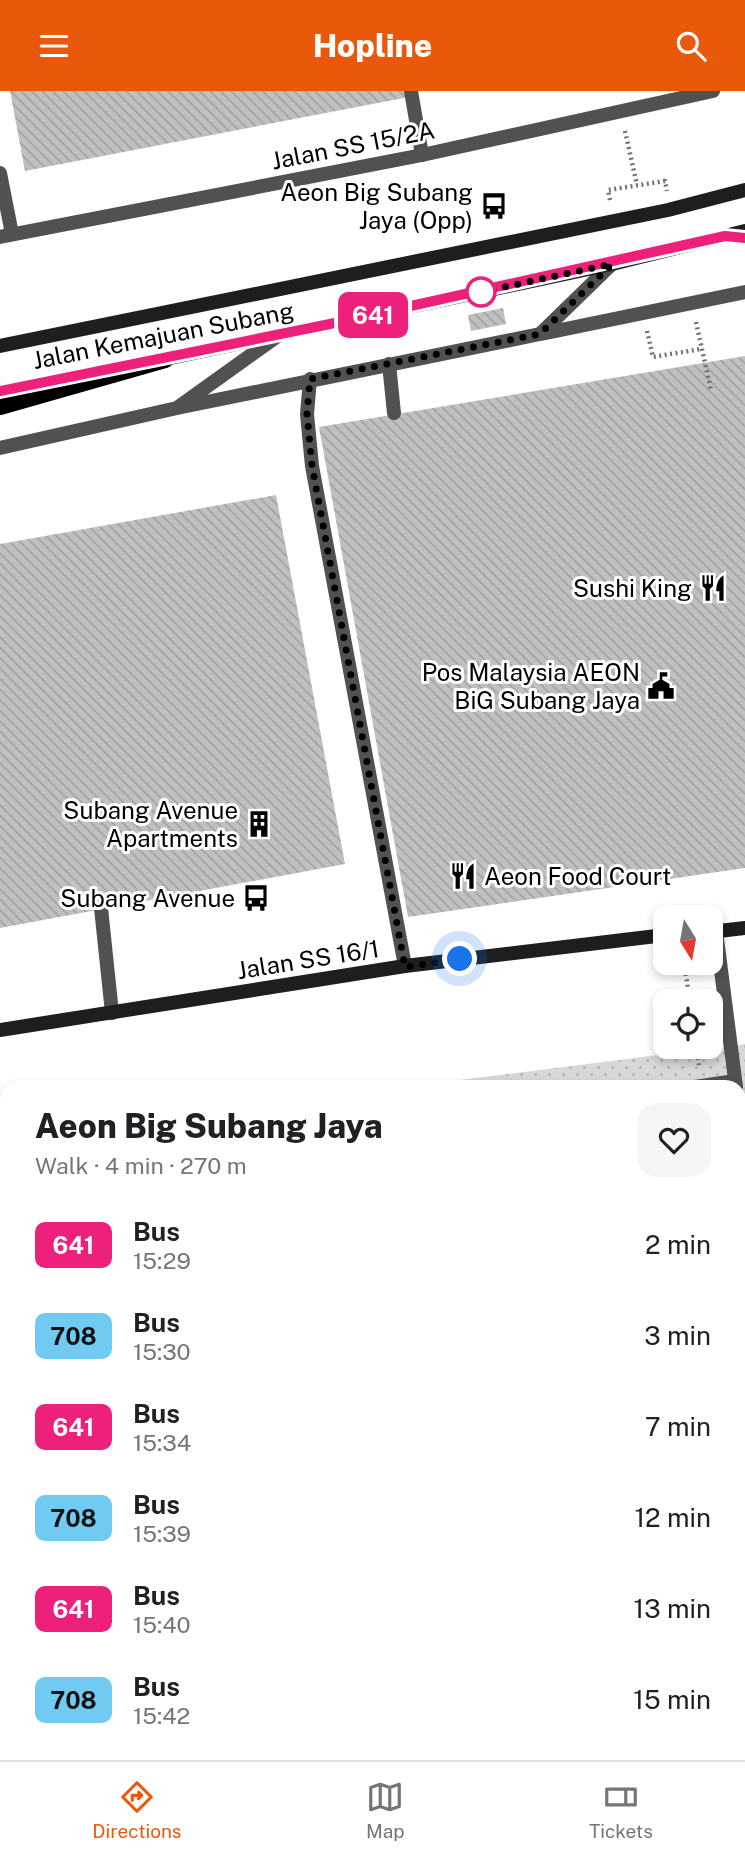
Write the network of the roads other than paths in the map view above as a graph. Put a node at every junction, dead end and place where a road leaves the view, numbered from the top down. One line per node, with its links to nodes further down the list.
1 (411, 91): 3 (street)
2 (713, 91): 3 (street, Jalan SS 15/2A)
3 (422, 155): 7 (street, Jalan SS 15/2A)
4 (0, 173): 7 (street)
5 (745, 190): 14 (main road, Jalan Kemajuan Subang)
6 (745, 232): 8 (main road, Jalan Kemajuan Subang)
7 (6, 235)
8 (725, 236): 9 (main road); 10 (main road, Jalan Kemajuan Subang)
9 (745, 238)
10 (612, 264): 12 (street); 13 (main road, Jalan Kemajuan Subang)
11 (745, 292): 12 (street)
12 (540, 334): 16 (street)
13 (279, 335): 15 (main road, Jalan Kemajuan Subang); 20 (street)
14 (0, 346)
15 (165, 359): 18 (main road, Jalan Kemajuan Subang); 19 (main road)
16 (389, 364): 17 (street); 21 (street)
17 (310, 379): 20 (street); 27 (street)
18 (0, 391)
19 (0, 406)
20 (177, 408): 22 (street)
21 (394, 413)
22 (0, 447)
23 (101, 908): 29 (street)
24 (745, 928): 25 (main road)
25 (723, 930)
26 (653, 936): 27 (main road, Jalan SS 16/1)
27 (405, 967): 29 (main road, Jalan SS 16/1)
28 (720, 975): 31 (street)
29 (112, 1013): 30 (main road, Jalan SS 16/1)
30 (0, 1030)
31 (735, 1080)

